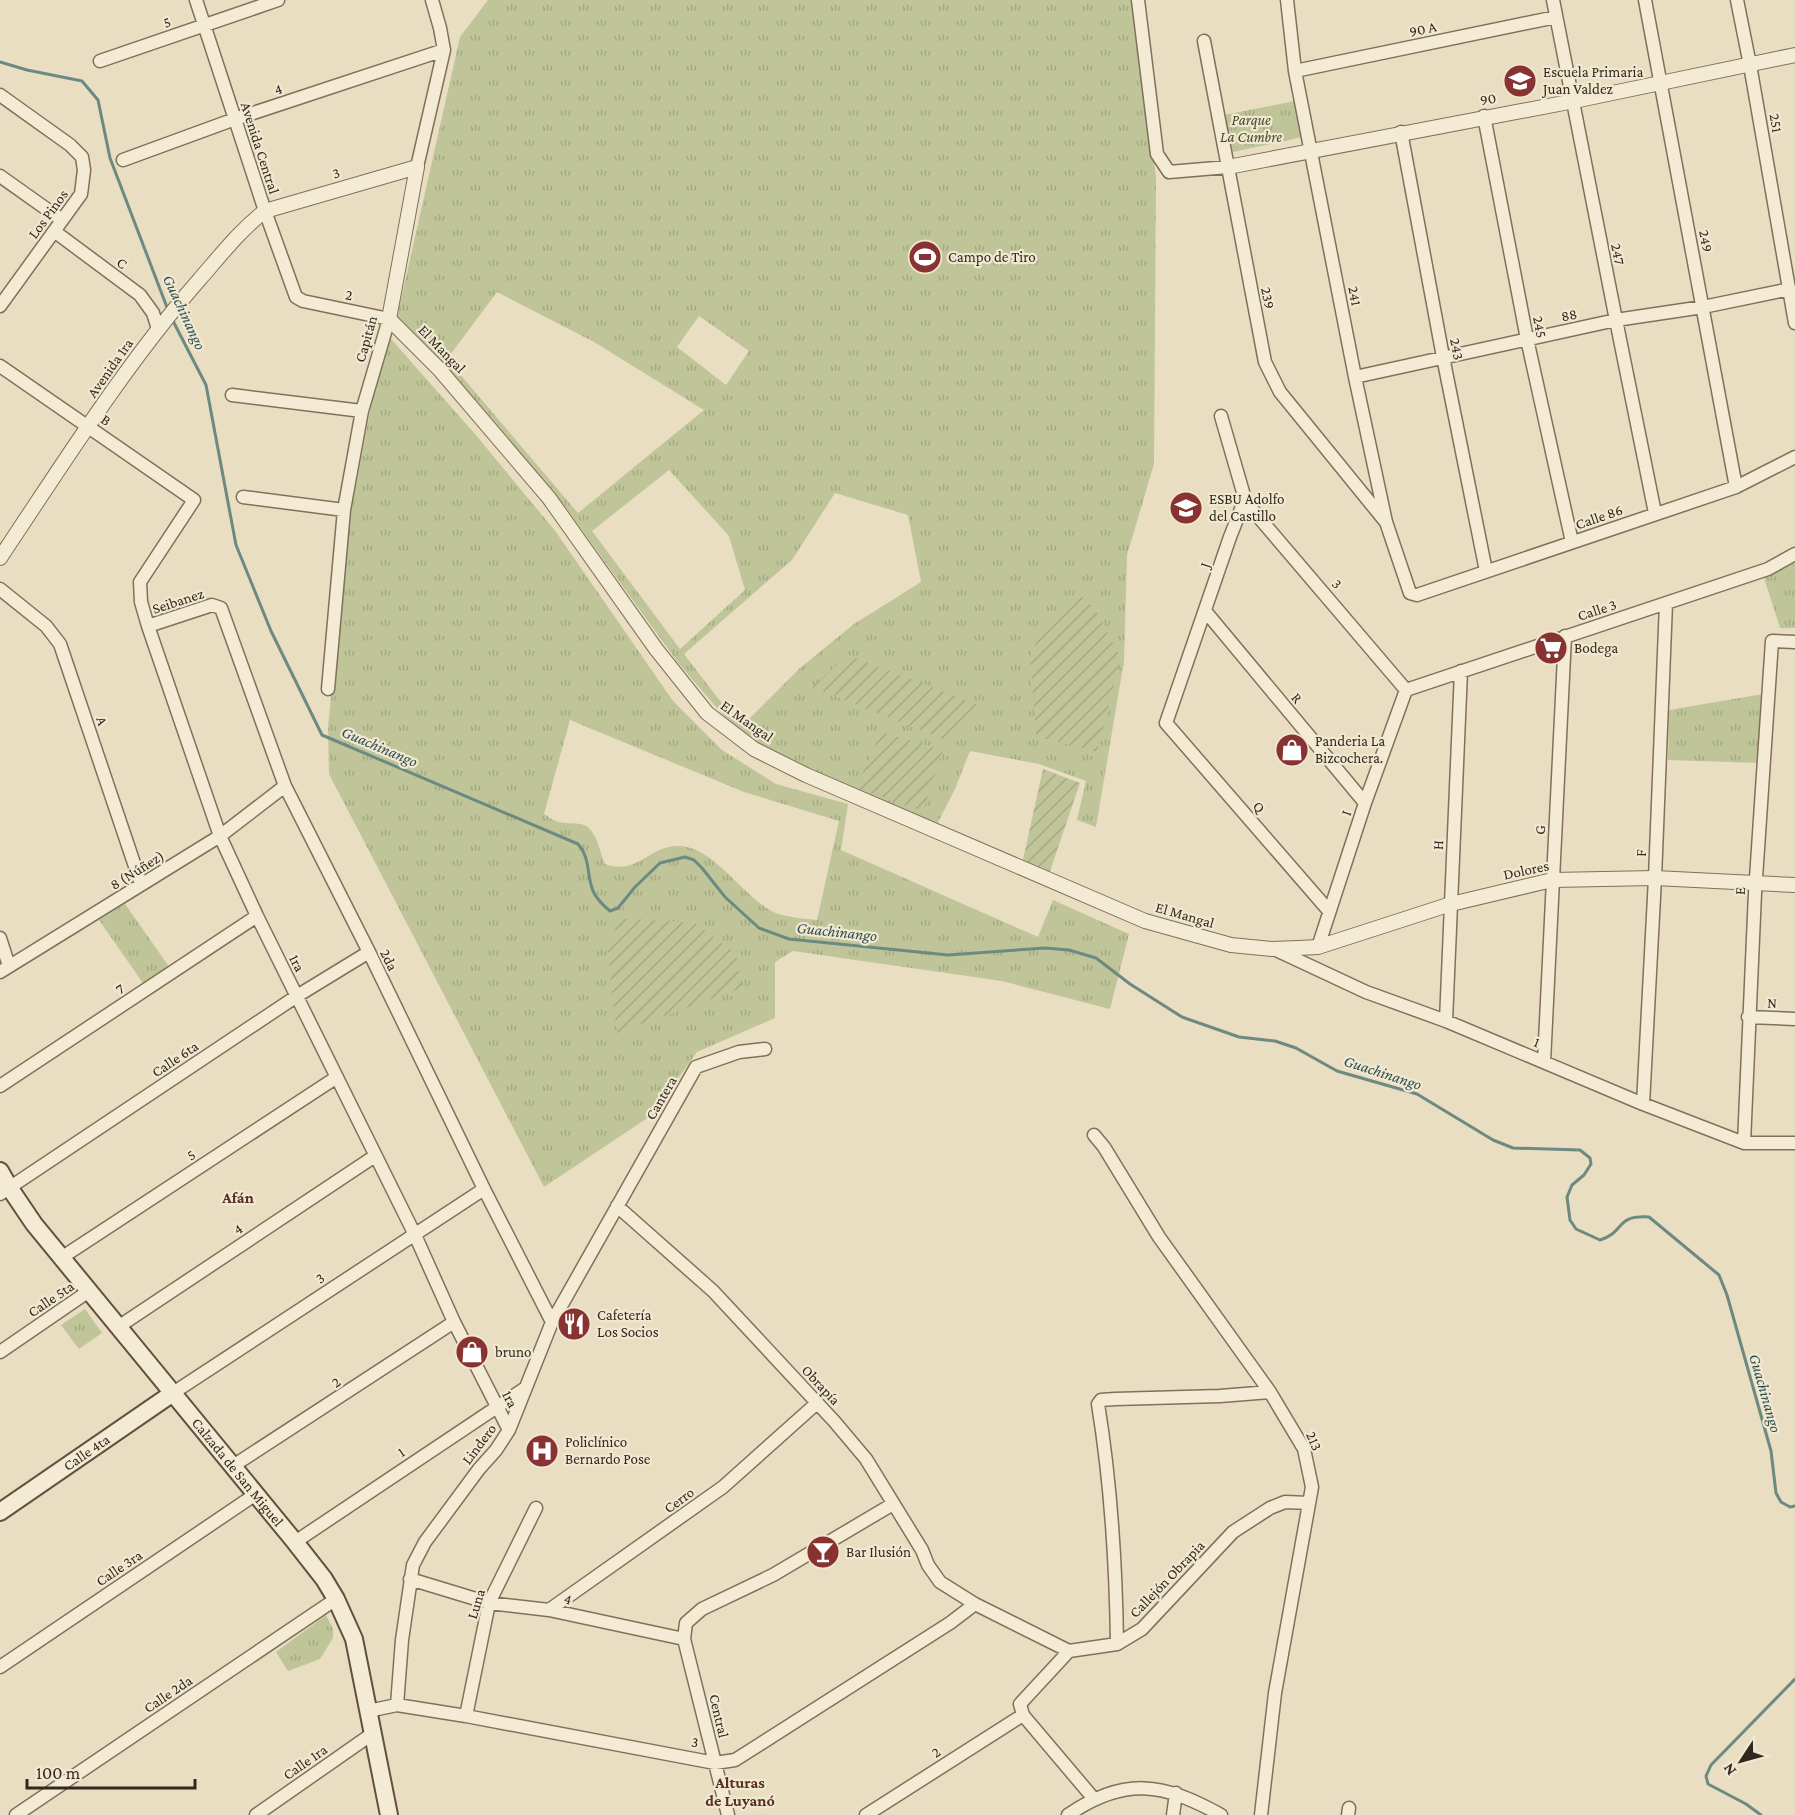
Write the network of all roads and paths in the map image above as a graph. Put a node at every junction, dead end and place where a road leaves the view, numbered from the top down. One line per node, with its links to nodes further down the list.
1 (195, 0): 10 (street, Avenida Central)
2 (278, 0): 10 (street, 5)
3 (432, 0): 12 (street, Capitán)
4 (1138, 0): 26 (street, 90)
5 (1287, 0): 16 (street, 241)
6 (1554, 0): 9 (street, 247)
7 (1645, 0): 17 (street, 249)
8 (1737, 0): 15 (street, 251)
9 (1556, 17): 16 (street, 90 A); 19 (street, 247)
10 (204, 25): 14 (street, 5); 21 (street, Avenida Central)
11 (1204, 41): 26 (street, 239)
12 (444, 50): 21 (street, 4); 25 (street, Capitán)
13 (1795, 56): 15 (street, 90)
14 (100, 61)
15 (1750, 65): 17 (street, 90); 31 (street, 251)
16 (1296, 71): 23 (street, 241)
17 (1660, 84): 19 (street, 90); 34 (street, 249)
18 (0, 95): 29 (street, Los Pinos)
19 (1574, 101): 20 (street, 90); 36 (street, 247)
20 (1484, 116): 22 (street, 90); 39 (street, 245)
21 (235, 119): 24 (street, 4); 28 (street, Avenida Central)
22 (1401, 132): 23 (street, 90); 40 (street, 243)
23 (1312, 152): 26 (street, 90); 42 (street, 241)
24 (123, 160)
25 (417, 167): 28 (street, 3); 35 (street, Capitán)
26 (1228, 167): 54 (street, 239)
27 (0, 176): 29 (street)
28 (265, 211): 32 (street, Avenida Central); 38 (street, Avenida 1ra)
29 (62, 220): 30 (street, Los Pinos)
30 (54, 231): 33 (street, Los Pinos); 38 (street, C)
31 (1790, 289): 34 (street, 88); 37 (street, 251)
32 (303, 301): 35 (street, 2)
33 (0, 306)
34 (1703, 307): 36 (street, 88); 48 (street, 249)
35 (389, 319): 44 (street, Capitán); 84 (street, El Mangal)
36 (1616, 320): 39 (street, 88); 53 (street, 247)
37 (1795, 323)
38 (161, 325): 46 (street, Avenida 1ra)
39 (1527, 339): 40 (street, 88); 55 (street, 245)
40 (1443, 357): 42 (street, 88); 58 (street, 243)
41 (0, 366): 46 (street, B)
42 (1355, 377): 54 (street, 241)
43 (232, 395): 44 (street)
44 (362, 411): 52 (street, Capitán)
45 (1221, 416): 50 (street)
46 (89, 426): 51 (street, B); 57 (street, Avenida 1ra)
47 (1795, 456): 48 (street, Calle 86)
48 (1736, 487): 53 (street, Calle 86)
49 (243, 496): 52 (street)
50 (1245, 498): 63 (street, J); 69 (street, 3)
51 (194, 500): 64 (street, 1ra)
52 (344, 510): 68 (street, Capitán)
53 (1656, 513): 55 (street, Calle 86)
54 (1386, 522): 60 (street, 241)
55 (1572, 542): 58 (street, Calle 86)
56 (1795, 554): 61 (street, Calle 3)
57 (0, 558)
58 (1486, 572): 60 (street, Calle 86)
59 (0, 589): 77 (street, A)
60 (1410, 593)
61 (1666, 603): 65 (street, Calle 3); 74 (street, F)
62 (217, 605): 64 (street, Seibanez); 71 (street, 2da)
63 (1206, 612): 70 (street, J); 72 (street, R)
64 (148, 626): 73 (street, 1ra)
65 (1565, 636): 67 (street, Calle 3); 75 (street, G)
66 (1795, 642): 76 (street, E)
67 (1461, 670): 69 (street, Calle 3); 79 (street, H)
68 (328, 689)
69 (1406, 690): 72 (street, I)
70 (1166, 723): 80 (street, Q)
71 (285, 786): 73 (street, 8 (Núñez)); 85 (street, 2da)
72 (1365, 804): 80 (street, I)
73 (220, 836): 77 (street, 8 (Núñez)); 81 (street, 1ra)
74 (1655, 878): 75 (street, Dolores); 76 (street, Dolores); 95 (street, F)
75 (1552, 880): 79 (street, Dolores); 92 (street, G)
76 (1755, 883): 78 (street, Dolores); 88 (street, E)
77 (141, 885): 86 (street, 8 (Núñez))
78 (1795, 885)
79 (1450, 904): 83 (street, Dolores); 90 (street, H)
80 (1329, 911): 83 (street, I)
81 (257, 916): 87 (street, 1ra); 94 (street, 7)
82 (0, 938): 86 (street)
83 (1318, 947): 84 (street, Dolores)
84 (1272, 949): 90 (street, 1)
85 (369, 951): 87 (street, Calle 6ta); 101 (street, 2da)
86 (4, 969)
87 (297, 996): 93 (street, 1ra); 102 (street, Calle 6ta)
88 (1748, 1017): 89 (street, N); 97 (street, E)
89 (1795, 1019)
90 (1446, 1021): 92 (street, 1)
91 (765, 1049): 103 (street, Cantera)
92 (1544, 1062): 95 (street, 1)
93 (337, 1077): 99 (street, 1ra); 105 (street, 5)
94 (0, 1086)
95 (1643, 1104): 97 (street, 1)
96 (1094, 1135): 112 (street, 213)
97 (1744, 1143): 98 (street, 1)
98 (1795, 1143)
99 (375, 1156): 104 (street, 1ra); 109 (street, 4)
100 (0, 1171): 102 (main road, Calzada de San Miguel)
101 (484, 1190): 104 (street, 3); 108 (street, 2da)
102 (4, 1191): 105 (main road, Calzada de San Miguel)
103 (617, 1206): 108 (street, Lindero); 114 (street, Obrapía)
104 (415, 1235): 107 (street, 1ra); 113 (street, 3)
105 (61, 1258): 106 (main road, Calzada de San Miguel)
106 (89, 1291): 109 (main road, Calzada de San Miguel); 110 (street, Calle 5ta)
107 (454, 1322): 115 (street, 1ra); 117 (street, 2)
108 (552, 1322): 111 (street, Lindero)
109 (118, 1327): 113 (main road, Calzada de San Miguel)
110 (0, 1352)
111 (524, 1389): 115 (street, 1); 116 (street, Lindero)
112 (1270, 1392): 119 (street, 213); 130 (street)
113 (173, 1394): 117 (main road, Calzada de San Miguel); 122 (main road, Calle 4ta)
114 (817, 1402): 120 (street, Obrapía); 128 (street, Cerro)
115 (496, 1406): 116 (street, 1ra); 123 (street, 1)
116 (509, 1430): 124 (street, Lindero)
117 (233, 1466): 118 (main road, Calzada de San Miguel)
118 (256, 1494): 123 (main road, Calzada de San Miguel); 132 (street, Calle 3ra)
119 (1309, 1503): 130 (street, Callejón Obrapia); 150 (street, 213)
120 (893, 1504): 127 (street, Obrapía); 129 (street, Central)
121 (536, 1508): 126 (street, Luna)
122 (0, 1512)
123 (295, 1542): 125 (main road, Calzada de San Miguel)
124 (410, 1579): 126 (street, 4); 133 (street, Lindero)
125 (336, 1599): 135 (main road, Calzada de San Miguel); 142 (street, Calle 2da)
126 (489, 1603): 128 (street, 4); 136 (street, Luna)
127 (975, 1604): 131 (street); 138 (street, 3)
128 (549, 1610): 129 (street, 4)
129 (684, 1639): 138 (street, Central)
130 (1117, 1644): 131 (street, Callejón Obrapia)
131 (1069, 1651): 134 (street, 2)
132 (0, 1667)
133 (397, 1705): 135 (street, 3); 136 (street, 3)
134 (1021, 1710): 140 (street); 146 (street, 2)
135 (368, 1711): 137 (main road, Calzada de San Miguel)
136 (466, 1716): 138 (street, 3)
137 (372, 1734): 143 (street, Calle 1ra); 144 (main road, Calzada de San Miguel)
138 (715, 1763): 145 (street, Central)
139 (1176, 1793): 140 (street); 148 (street); 149 (street)
140 (1094, 1799): 141 (street)
141 (1080, 1810): 147 (street)
142 (16, 1815)
143 (256, 1815)
144 (389, 1815)
145 (728, 1815)
146 (866, 1815)
147 (1068, 1815)
148 (1173, 1815)
149 (1221, 1815)
150 (1261, 1815)

